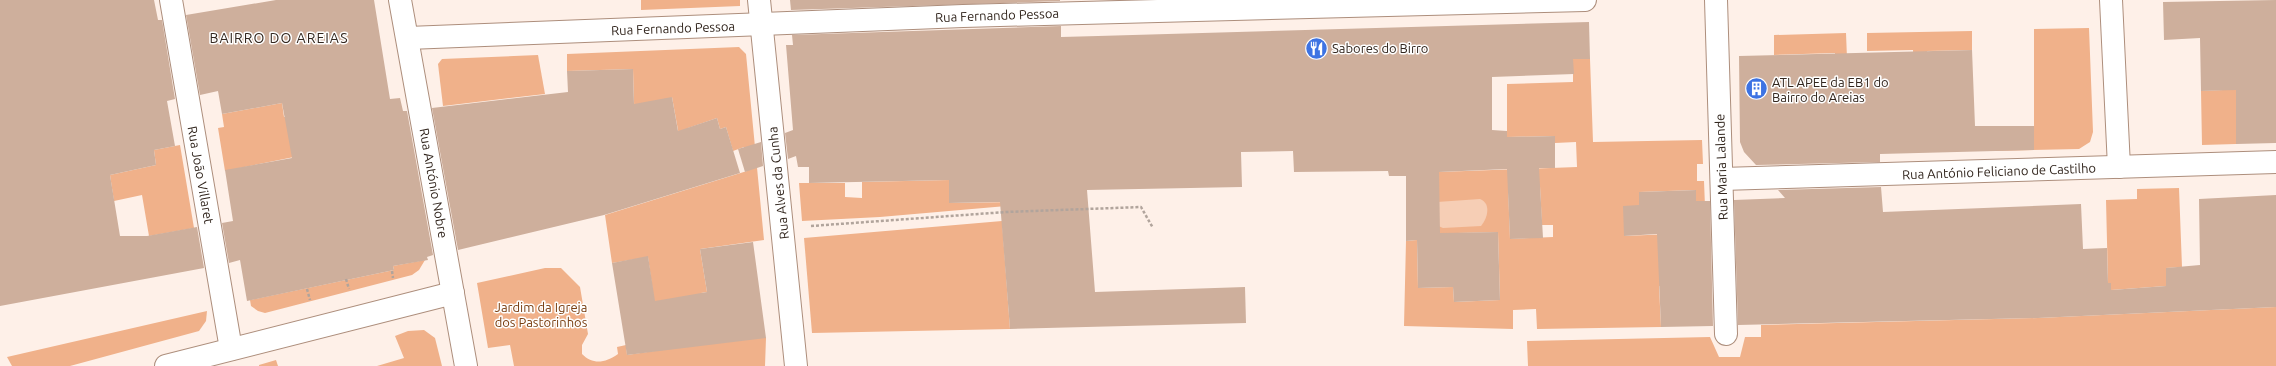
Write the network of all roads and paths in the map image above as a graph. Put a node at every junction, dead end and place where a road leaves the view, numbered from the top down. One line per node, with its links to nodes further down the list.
1 (171, 0): 23 (street, Rua João Villaret)
2 (400, 0): 9 (street, Rua António Nobre)
3 (759, 0): 8 (street, Rua Alves da Cunha)
4 (1585, 0): 7 (street, Rua Fernando Pessoa)
5 (1716, 0): 12 (street, Rua Maria Lalande)
6 (2111, 0): 11 (street)
7 (1286, 4): 8 (street, Rua Fernando Pessoa)
8 (761, 24): 9 (street, Rua Fernando Pessoa); 13 (street, Rua Alves da Cunha)
9 (408, 38): 20 (street, Rua António Nobre)
10 (2276, 162): 11 (street, Rua António Feliciano de Castilho)
11 (2119, 167): 12 (street, Rua António Feliciano de Castilho)
12 (1722, 178): 22 (street, Rua Maria Lalande)
13 (783, 228): 14 (path); 26 (street, Rua Alves da Cunha)
14 (1153, 228)
15 (392, 271): 17 (path)
16 (346, 279): 19 (path)
17 (394, 280)
18 (307, 288): 21 (path)
19 (349, 291)
20 (454, 292): 23 (street); 25 (street, Rua António Nobre)
21 (310, 301)
22 (1726, 334)
23 (231, 349): 24 (street)
24 (166, 366)
25 (466, 366)
26 (796, 366)

